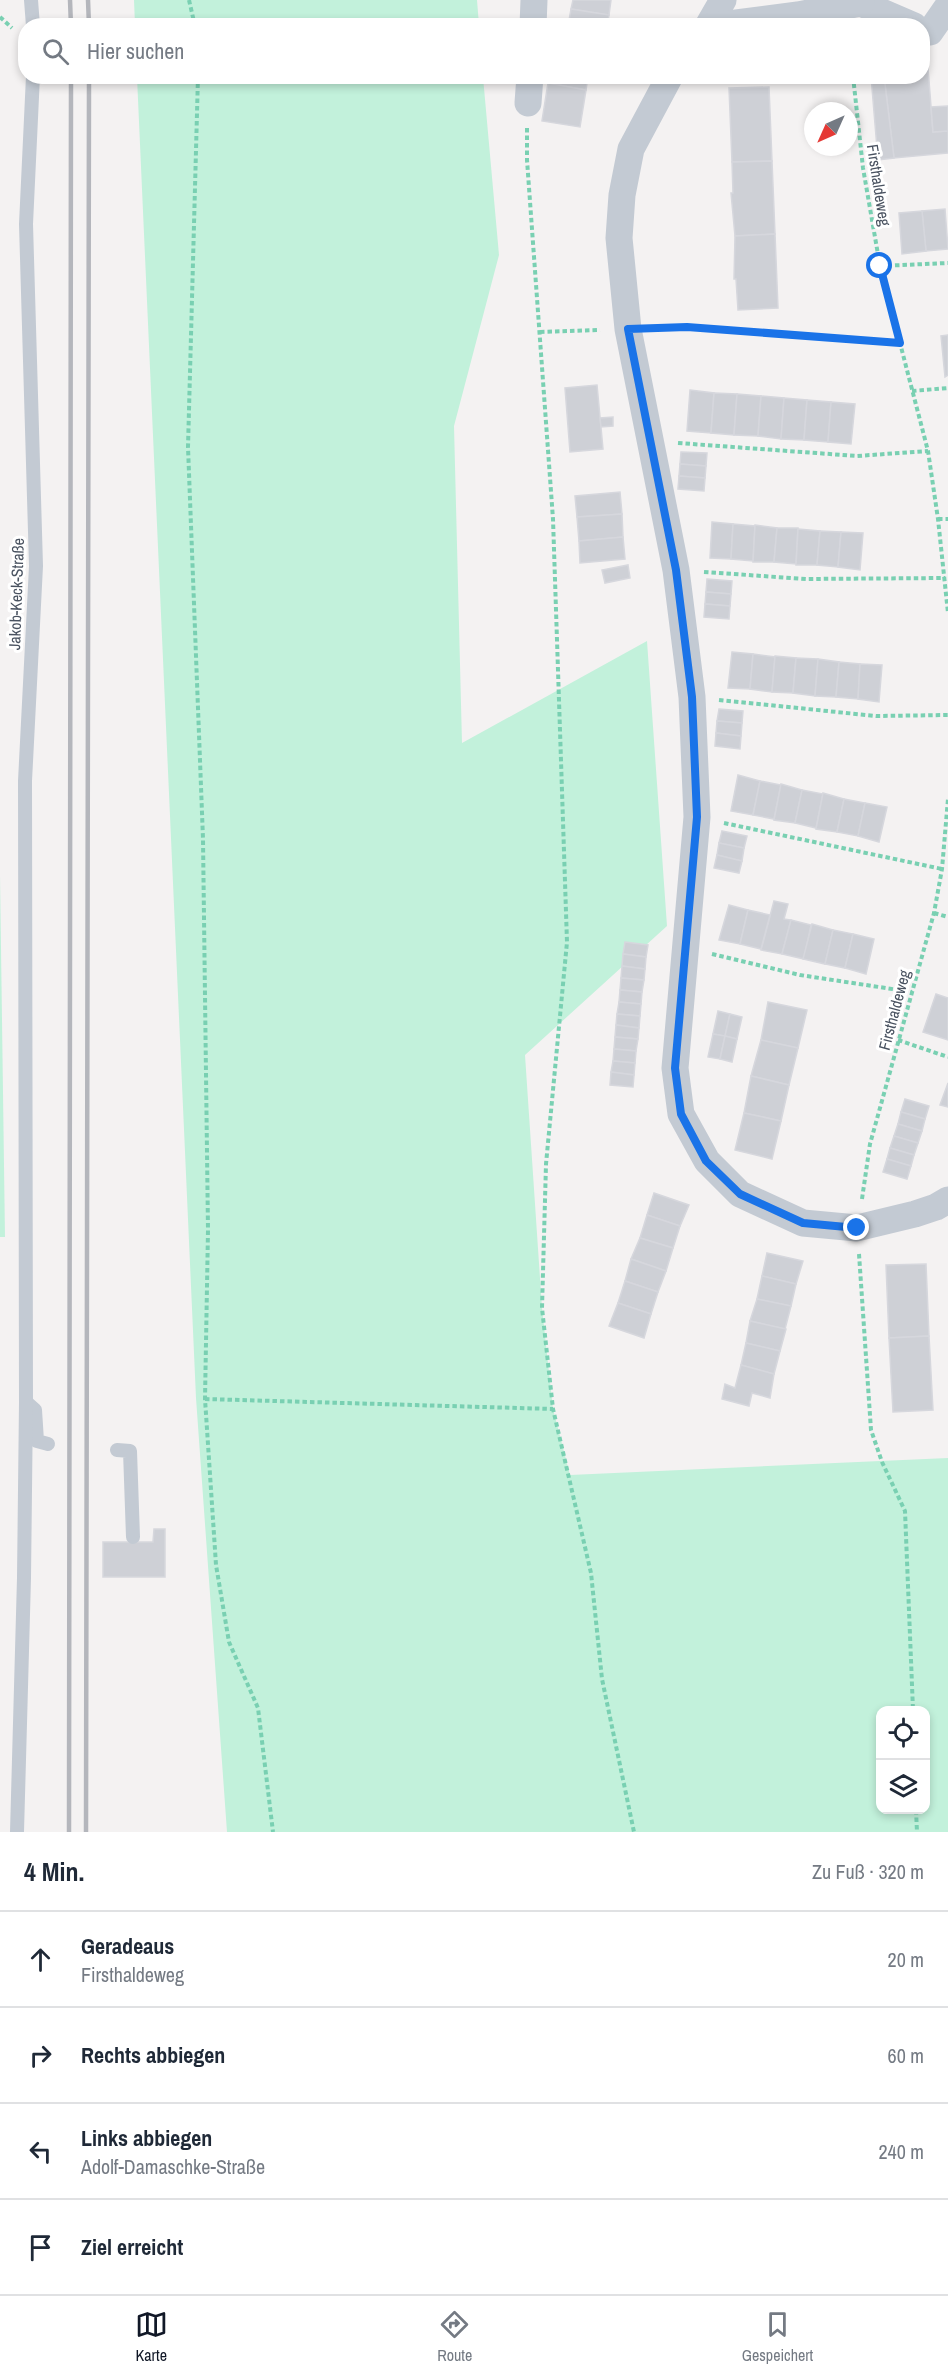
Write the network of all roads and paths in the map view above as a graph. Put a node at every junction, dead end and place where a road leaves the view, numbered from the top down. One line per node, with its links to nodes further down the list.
1 (31, 0): 7 (lane)
2 (189, 0): 8 (path)
3 (534, 0): 9 (street)
4 (723, 0): 10 (street)
5 (860, 2): 11 (street); 12 (street)
6 (948, 6): 13 (street)
7 (32, 18)
8 (193, 18)
9 (533, 18)
10 (713, 18)
11 (775, 18)
12 (895, 18)
13 (930, 30)
14 (33, 84): 48 (lane, Jakob-Keck-Straße)
15 (198, 84): 47 (path)
16 (529, 84): 19 (street)
17 (666, 84): 22 (street)
18 (855, 84): 21 (path, Firsthaldeweg)
19 (528, 103): 23 (path)
20 (948, 263): 21 (path)
21 (880, 266): 24 (path, Firsthaldeweg)
22 (628, 329): 23 (path); 24 (path); 27 (street)
23 (540, 332): 49 (path)
24 (900, 343): 26 (path, Firsthaldeweg)
25 (948, 388): 26 (path)
26 (912, 391): 28 (path, Firsthaldeweg)
27 (651, 440): 28 (path); 31 (street)
28 (928, 451): 29 (path, Firsthaldeweg)
29 (938, 519): 30 (path); 32 (path, Firsthaldeweg)
30 (948, 519)
31 (676, 570): 32 (path); 34 (street)
32 (945, 578): 33 (path, Firsthaldeweg)
33 (948, 614)
34 (692, 697): 35 (path); 37 (street)
35 (948, 715)
36 (948, 799): 38 (path, Firsthaldeweg)
37 (697, 817): 38 (path); 41 (street)
38 (942, 868): 39 (path, Firsthaldeweg)
39 (934, 913): 40 (path); 42 (path, Firsthaldeweg)
40 (948, 917)
41 (685, 947): 42 (path); 46 (street)
42 (912, 992): 43 (path, Firsthaldeweg)
43 (898, 1040): 44 (path); 46 (path, Firsthaldeweg)
44 (948, 1057)
45 (948, 1200): 46 (street)
46 (857, 1228): 53 (path, Firsthaldeweg)
47 (205, 1399): 49 (path); 56 (path)
48 (26, 1402): 50 (lane); 55 (lane, Jakob-Keck-Straße)
49 (554, 1409): 57 (path)
50 (48, 1444)
51 (117, 1450): 52 (lane)
52 (133, 1537)
53 (913, 1706)
54 (916, 1814): 58 (path)
55 (17, 1832)
56 (273, 1832)
57 (634, 1832)
58 (917, 1832)

